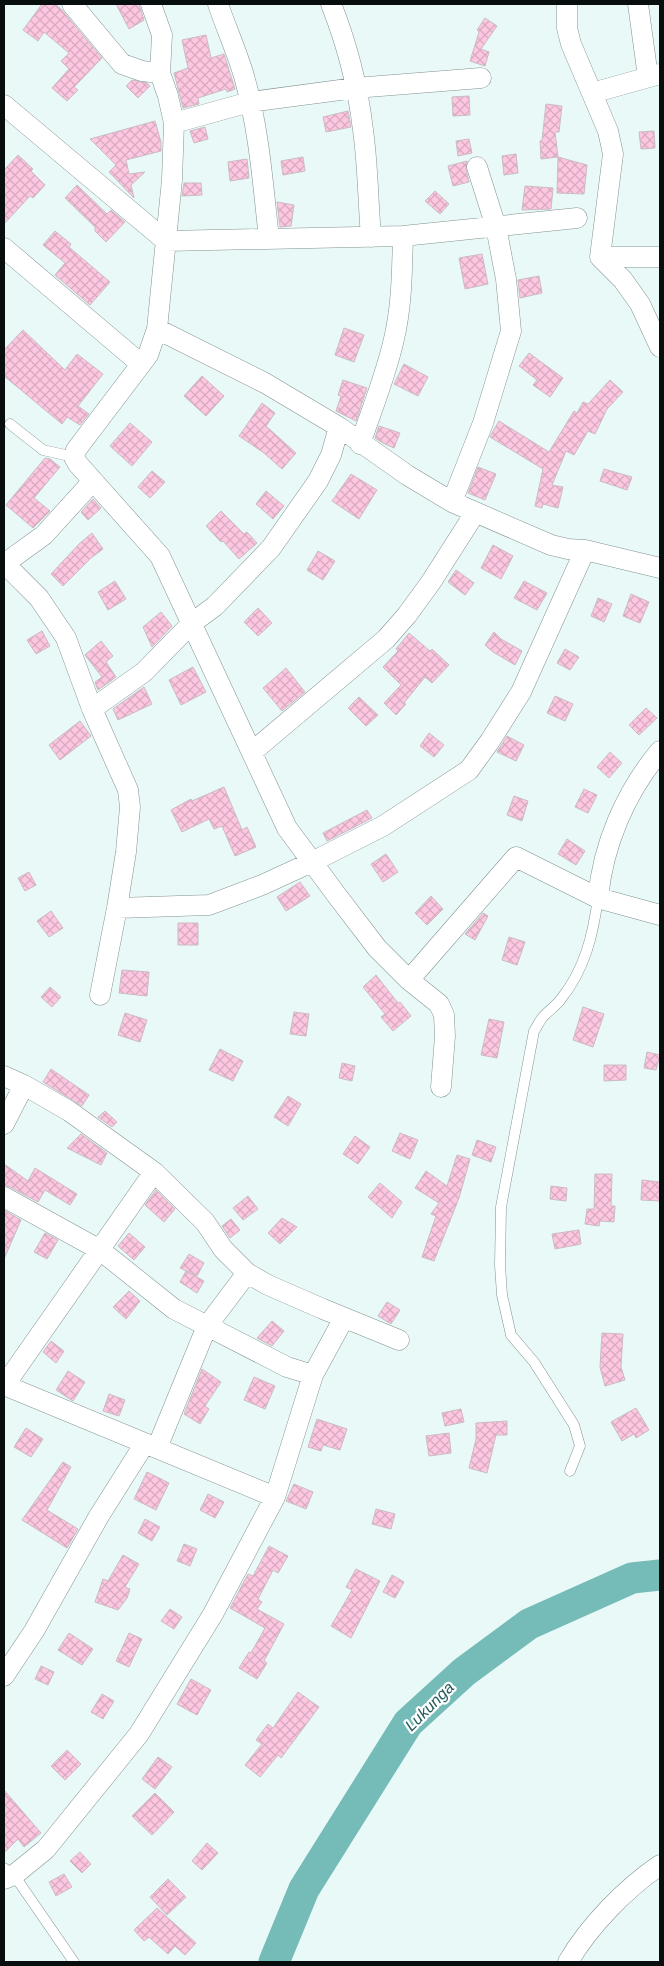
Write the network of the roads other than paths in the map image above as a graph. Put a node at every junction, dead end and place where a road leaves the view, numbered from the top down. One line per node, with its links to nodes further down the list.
1 (72, 4): 7 (street)
2 (151, 4): 7 (street)
3 (218, 4): 12 (street)
4 (331, 4): 10 (street)
5 (567, 4): 11 (street)
6 (638, 4): 8 (street)
7 (160, 73): 14 (street)
8 (654, 76): 11 (street)
9 (481, 78): 10 (street)
10 (356, 88): 12 (street); 19 (street)
11 (592, 92): 23 (street)
12 (250, 102): 14 (street); 20 (street)
13 (4, 105): 21 (street)
14 (174, 123): 21 (street)
15 (477, 167): 17 (street)
16 (577, 218): 17 (street)
17 (496, 227): 18 (street); 33 (street)
18 (402, 236): 19 (street); 30 (street)
19 (371, 237): 20 (street)
20 (269, 239): 21 (street)
21 (166, 241): 25 (street)
22 (4, 248): 27 (street)
23 (600, 257): 24 (street); 26 (street)
24 (660, 258)
25 (157, 329): 27 (street); 29 (street)
26 (660, 347)
27 (141, 364): 31 (street)
28 (10, 424): 31 (lane)
29 (339, 427): 30 (street); 38 (street)
30 (360, 444): 33 (street)
31 (74, 457): 32 (street)
32 (93, 480): 36 (street); 38 (street)
33 (452, 502): 34 (street)
34 (475, 512): 35 (street); 41 (street)
35 (585, 550): 37 (street); 42 (street)
36 (5, 564): 39 (street)
37 (660, 568)
38 (192, 623): 39 (street); 41 (street)
39 (92, 708): 44 (street)
40 (660, 751): 43 (street)
41 (252, 752): 42 (street)
42 (312, 862): 44 (street); 46 (street)
43 (598, 898): 45 (street); 46 (street); 62 (lane)
44 (118, 908): 47 (street)
45 (660, 915)
46 (409, 980): 50 (street)
47 (100, 995)
48 (4, 1076): 49 (street)
49 (24, 1085): 51 (street); 52 (street)
50 (441, 1087)
51 (4, 1124)
52 (154, 1172): 54 (street); 55 (street)
53 (4, 1197): 54 (street)
54 (100, 1250): 57 (street); 60 (street)
55 (247, 1273): 56 (street); 57 (street)
56 (344, 1318): 58 (street); 59 (street)
57 (207, 1326): 59 (street); 61 (street)
58 (399, 1340)
59 (313, 1375): 63 (street)
60 (4, 1385): 61 (street)
61 (151, 1446): 63 (street); 64 (street)
62 (570, 1470)
63 (275, 1497): 66 (street)
64 (4, 1676)
65 (660, 1865): 68 (street)
66 (7, 1874): 67 (lane)
67 (74, 1962)
68 (568, 1962)

